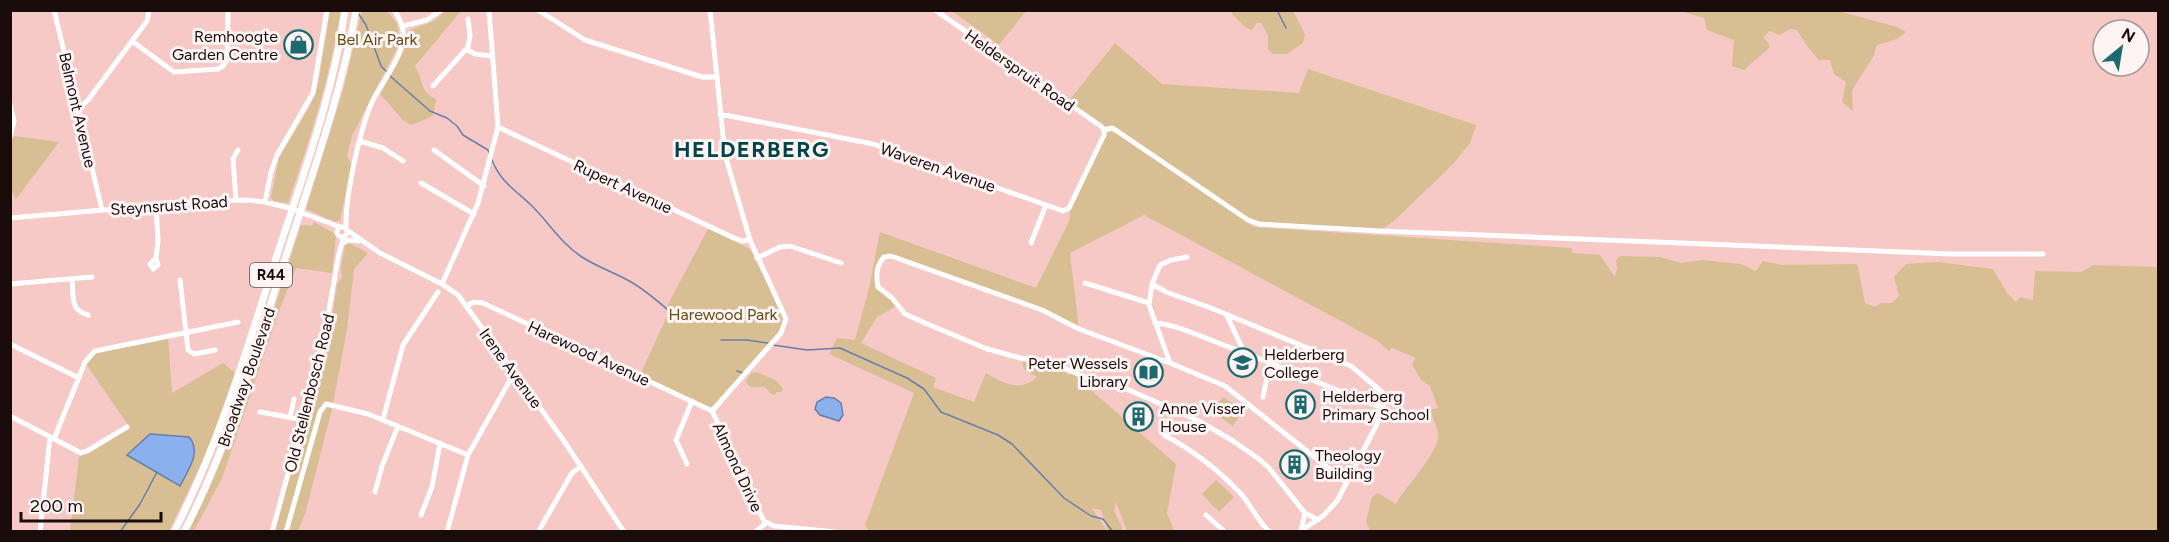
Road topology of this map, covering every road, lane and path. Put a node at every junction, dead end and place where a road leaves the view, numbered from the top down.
1 (54, 10) edge
2 (149, 10) edge
3 (228, 10) edge
4 (327, 10) edge
5 (345, 10) edge
6 (394, 10) edge
7 (441, 10) edge
8 (489, 10) edge
9 (538, 10) edge
10 (710, 10) edge
11 (935, 10) edge
12 (357, 11) edge
13 (468, 19) dead end
14 (403, 26) junction
15 (132, 41) junction
16 (466, 50) junction
17 (492, 56) junction
18 (716, 77) junction
19 (433, 86) dead end
20 (10, 104) edge
21 (77, 110) junction
22 (720, 114) junction
23 (498, 127) junction
24 (1104, 130) junction
25 (10, 137) edge
26 (360, 141) junction
27 (238, 150) dead end
28 (434, 150) dead end
29 (403, 161) dead end
30 (421, 183) dead end
31 (484, 186) junction
32 (349, 195) junction
33 (236, 200) junction
34 (268, 202) junction
35 (156, 205) junction
36 (1046, 205) junction
37 (348, 206) junction
38 (102, 210) junction
39 (474, 214) junction
40 (10, 218) edge
41 (342, 231) junction
42 (353, 236) junction
43 (750, 240) junction
44 (361, 242) junction
45 (342, 243) junction
46 (1031, 243) dead end
47 (339, 253) junction
48 (2043, 254) dead end
49 (1187, 257) dead end
50 (156, 258) dead end
51 (758, 258) junction
52 (841, 263) dead end
53 (92, 277) dead end
54 (72, 279) junction
55 (180, 279) dead end
56 (1085, 283) dead end
57 (10, 284) edge
58 (442, 284) junction
59 (1152, 284) junction
60 (438, 292) dead end
61 (1149, 303) junction
62 (466, 306) junction
63 (87, 315) dead end
64 (1227, 316) junction
65 (238, 322) dead end
66 (1155, 323) junction
67 (185, 333) junction
68 (10, 344) edge
69 (215, 350) dead end
70 (1244, 352) junction
71 (1270, 362) junction
72 (1170, 363) junction
73 (516, 375) junction
74 (79, 378) junction
75 (1263, 397) dead end
76 (294, 399) dead end
77 (692, 401) junction
78 (1383, 408) junction
79 (712, 411) junction
80 (260, 412) dead end
81 (10, 416) edge
82 (290, 417) junction
83 (383, 419) junction
84 (304, 420) junction
85 (398, 426) junction
86 (127, 427) dead end
87 (1164, 435) dead end
88 (52, 438) junction
89 (440, 443) junction
90 (468, 455) junction
91 (292, 460) junction
92 (305, 464) junction
93 (687, 464) dead end
94 (581, 466) junction
95 (1346, 482) junction
96 (375, 492) dead end
97 (1305, 513) junction
98 (421, 515) dead end
99 (1206, 515) dead end
100 (1318, 520) junction
101 (766, 523) junction
102 (40, 531) edge
103 (174, 531) edge
104 (184, 531) edge
105 (272, 531) edge
106 (286, 531) edge
107 (447, 531) edge
108 (538, 531) edge
109 (624, 531) edge
110 (755, 531) edge
111 (836, 531) edge
112 (1225, 531) edge
113 (1270, 531) edge
114 (1300, 531) edge

1 - 21 street, Belmont Avenue
2 - 15 street
3 - 15 street
4 - 34 street
5 - 103 main road, Broadway Boulevard / R44
6 - 14 street
7 - 14 street
8 - 17 street
9 - 18 street
10 - 18 street
11 - 24 street, Helderspruit Road
12 - 104 main road, Broadway Boulevard / R44
13 - 16 street
14 - 26 street, Old Stellenbosch Road
15 - 21 street
16 - 17 street
16 - 19 street
17 - 23 street
18 - 22 street
20 - 25 street
21 - 38 street, Belmont Avenue
22 - 36 street, Waveren Avenue
22 - 43 street
23 - 31 street
23 - 43 street, Rupert Avenue
24 - 36 street, Waveren Avenue
24 - 48 street, Helderspruit Road
26 - 29 street
26 - 32 street, Old Stellenbosch Road
27 - 33 street
28 - 31 street
30 - 39 street
31 - 39 street
32 - 37 street, Old Stellenbosch Road
32 - 41 street, Old Stellenbosch Road
33 - 34 street, Steynsrust Road
33 - 35 street, Steynsrust Road
34 - 41 street, Steynsrust Road
35 - 38 street, Steynsrust Road
35 - 50 street
36 - 46 street
37 - 41 street, Old Stellenbosch Road
37 - 42 street
38 - 40 street, Steynsrust Road
39 - 58 street
41 - 42 street, Irene Avenue
41 - 44 street, Irene Avenue
41 - 45 street, Old Stellenbosch Road
41 - 47 street, Old Stellenbosch Road
42 - 44 street, Irene Avenue
43 - 51 street
44 - 45 street
44 - 58 street, Irene Avenue
45 - 47 street, Old Stellenbosch Road
47 - 84 street, Old Stellenbosch Road
49 - 59 street
51 - 52 street
51 - 79 street
53 - 54 street
54 - 57 street
54 - 63 street
55 - 67 street
56 - 61 street
58 - 62 street, Irene Avenue
59 - 61 street
59 - 64 street
60 - 83 street
61 - 66 street
62 - 73 street, Irene Avenue
62 - 77 street, Harewood Avenue
64 - 70 street
64 - 78 street
65 - 67 street
66 - 70 street
66 - 72 street
67 - 69 street
67 - 74 street
68 - 74 street
70 - 71 street
71 - 75 street
71 - 78 street
72 - 95 street
72 - 97 street
73 - 90 street
73 - 94 street, Irene Avenue
74 - 88 street
76 - 82 street
77 - 79 street, Harewood Avenue
77 - 93 street
78 - 95 street
79 - 101 street, Almond Drive
80 - 82 street
81 - 88 street
82 - 84 street
83 - 85 street
83 - 92 street
84 - 91 street, Old Stellenbosch Road
85 - 89 street
85 - 96 street
86 - 88 street
87 - 113 street
88 - 102 street
89 - 90 street
89 - 98 street
90 - 107 street
91 - 92 street
91 - 105 street, Old Stellenbosch Road
92 - 106 street
94 - 108 street
94 - 109 street, Irene Avenue
95 - 100 street
97 - 100 street
97 - 114 street
99 - 112 street
100 - 114 street
101 - 110 street
101 - 111 street, Almond Drive

